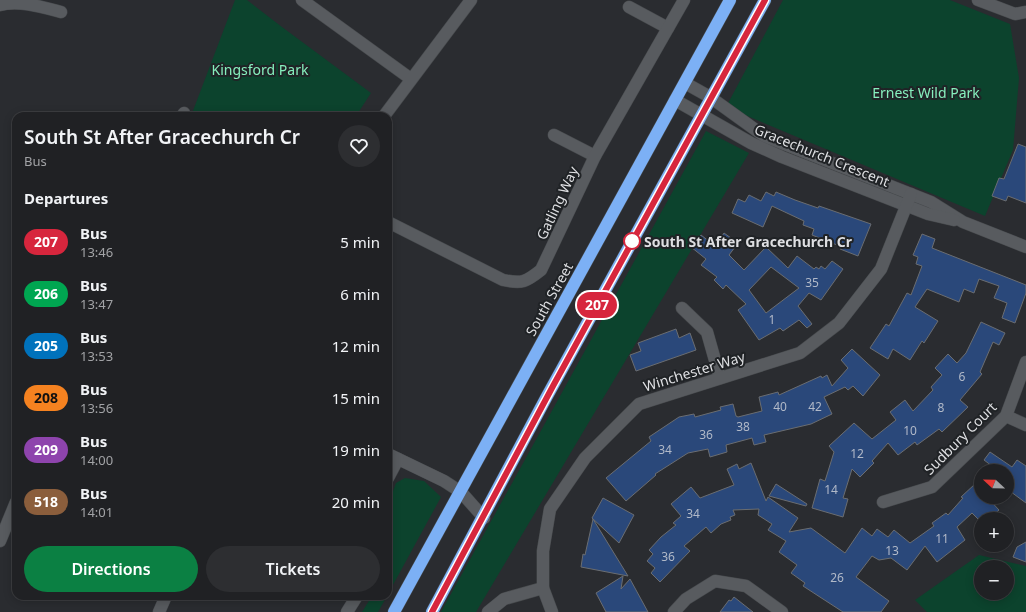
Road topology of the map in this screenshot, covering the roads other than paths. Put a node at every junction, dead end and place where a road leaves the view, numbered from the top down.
1 (302, 0) edge
2 (471, 0) edge
3 (684, 0) edge
4 (730, 0) edge
5 (765, 0) edge
6 (978, 0) edge
7 (0, 5) edge
8 (629, 7) dead end
9 (61, 12) dead end
10 (1026, 12) edge
11 (668, 28) junction
12 (411, 79) junction
13 (685, 83) junction
14 (710, 97) junction
15 (675, 100) junction
16 (387, 112) edge
17 (700, 115) junction
18 (554, 135) dead end
19 (595, 156) junction
20 (911, 194) junction
21 (906, 206) junction
22 (964, 222) junction
23 (392, 224) edge
24 (1026, 247) edge
25 (682, 308) dead end
26 (1026, 362) edge
27 (720, 378) junction
28 (1006, 416) junction
29 (1026, 425) edge
30 (393, 457) edge
31 (461, 492) junction
32 (883, 502) dead end
33 (12, 512) edge
34 (484, 518) junction
35 (0, 541) edge
36 (543, 588) junction
37 (164, 600) edge
38 (354, 600) edge
39 (159, 612) edge
40 (347, 612) edge
41 (394, 612) edge
42 (432, 612) edge
43 (488, 612) edge
44 (552, 612) edge
45 (674, 612) edge
46 (782, 612) edge

1 - 12 street
2 - 12 street
3 - 11 street, Gatling Way
4 - 13 highway, South Street
5 - 14 highway
6 - 10 street
7 - 9 street
8 - 11 street
11 - 19 street, Gatling Way
12 - 16 street
13 - 14 street, Gracechurch Crescent
13 - 15 highway, South Street
14 - 17 highway
14 - 20 street, Gracechurch Crescent
15 - 17 street, Gracechurch Crescent
15 - 31 highway, South Street
17 - 21 street, Gracechurch Crescent
17 - 34 highway
18 - 19 street
19 - 23 street, Gatling Way
20 - 21 street, Winchester Way
20 - 22 street, Gracechurch Crescent
21 - 22 street, Gracechurch Crescent
21 - 27 street, Winchester Way
22 - 24 street, Gracechurch Crescent
25 - 27 street
26 - 28 street, Sudbury Court
27 - 36 street, Winchester Way
28 - 29 street
28 - 32 street, Sudbury Court
30 - 31 street
31 - 34 street
31 - 41 highway, South Street
33 - 35 street
34 - 42 highway
36 - 43 street
36 - 44 street, Winchester Way
37 - 39 street
38 - 40 street
45 - 46 street

